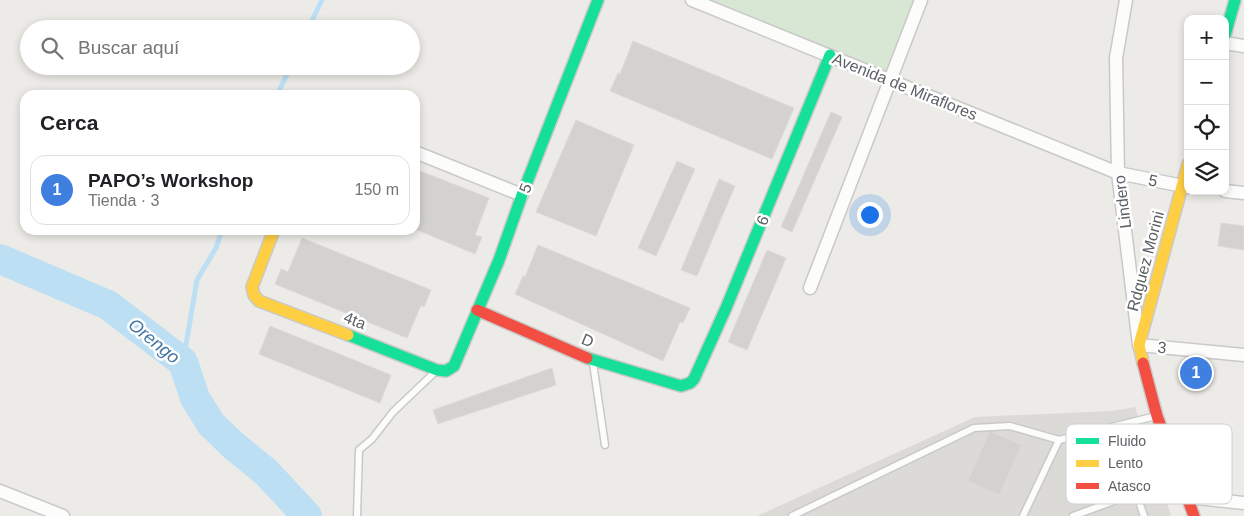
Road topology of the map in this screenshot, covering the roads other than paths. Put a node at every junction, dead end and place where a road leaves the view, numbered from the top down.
1 (598, 0) edge
2 (692, 0) edge
3 (921, 0) edge
4 (1126, 0) edge
5 (1235, 0) edge
6 (1229, 21) edge
7 (1229, 44) edge
8 (1244, 46) edge
9 (830, 55) junction
10 (890, 79) junction
11 (420, 154) edge
12 (1118, 173) junction
13 (1184, 186) edge
14 (1184, 189) edge
15 (1229, 191) edge
16 (1244, 193) edge
17 (522, 195) junction
18 (272, 235) edge
19 (810, 288) dead end
20 (477, 310) junction
21 (1139, 345) junction
22 (1244, 356) edge
23 (592, 360) junction
24 (441, 371) junction
25 (690, 384) joint
26 (1157, 416) junction
27 (1125, 424) edge
28 (1160, 424) edge
29 (1066, 438) edge
30 (1059, 440) junction
31 (605, 445) dead end
32 (0, 491) edge
33 (1106, 504) edge
34 (1140, 504) edge
35 (1190, 504) edge
36 (63, 516) edge
37 (357, 516) edge
38 (792, 516) edge
39 (1023, 516) edge
40 (1073, 516) edge
41 (1144, 516) edge
42 (1194, 516) edge

1 - 17 street, 5
2 - 9 street, Avenida de Miraflores
3 - 10 street
4 - 12 street, Lindero
5 - 6 street
7 - 8 street
9 - 10 street, Avenida de Miraflores
9 - 25 street, 6
10 - 12 street, Avenida de Miraflores
10 - 19 street
11 - 17 street
12 - 13 street, 5
12 - 21 street, Lindero
14 - 21 street, Rdguez Morini
15 - 16 street
17 - 20 street, 5
18 - 24 street, 4ta
20 - 23 street, D
20 - 24 street, 5
21 - 22 street, 3
21 - 26 street, Lindero
23 - 25 street, D
23 - 31 lane
24 - 37 lane
26 - 27 lane
26 - 28 street, Lindero
29 - 30 lane
30 - 38 lane
30 - 39 lane
32 - 36 street
33 - 40 lane
34 - 41 lane
35 - 42 street, Lindero

